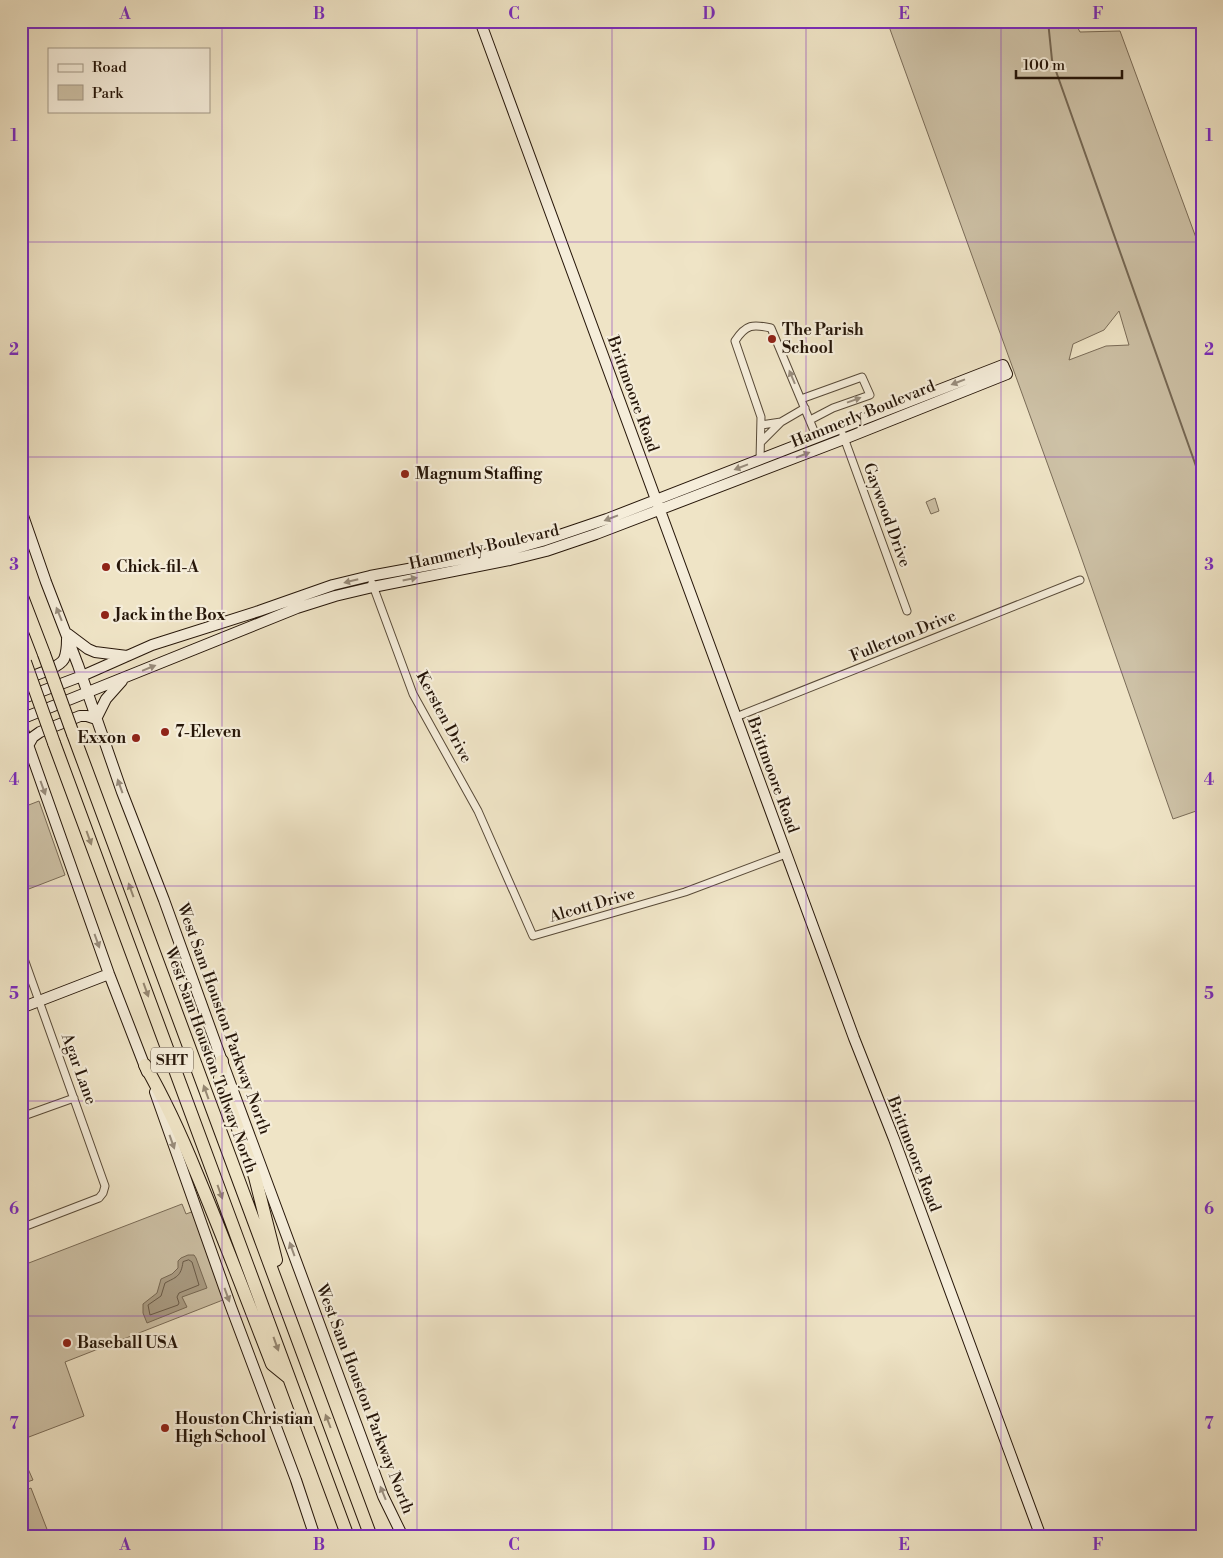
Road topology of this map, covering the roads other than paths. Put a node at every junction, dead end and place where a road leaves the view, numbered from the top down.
1 (480, 21) edge
2 (1005, 369) dead end
3 (801, 399) junction
4 (805, 408) junction
5 (810, 420) junction
6 (781, 422) junction
7 (761, 425) junction
8 (842, 434) junction
9 (818, 438) junction
10 (761, 442) junction
11 (760, 460) junction
12 (775, 460) junction
13 (658, 505) junction
14 (21, 510) edge
15 (370, 576) junction
16 (1080, 580) dead end
17 (374, 587) junction
18 (21, 594) edge
19 (908, 611) dead end
20 (67, 633) junction
21 (127, 656) junction
22 (23, 658) edge
23 (82, 676) junction
24 (126, 677) junction
25 (21, 678) edge
26 (88, 693) junction
27 (21, 699) edge
28 (736, 717) junction
29 (21, 719) edge
30 (96, 719) junction
31 (21, 725) edge
32 (25, 746) edge
33 (478, 811) joint
34 (786, 854) junction
35 (23, 956) dead end
36 (109, 974) junction
37 (39, 1001) junction
38 (21, 1008) edge
39 (222, 1061) junction
40 (145, 1065) junction
41 (74, 1098) junction
42 (21, 1117) edge
43 (21, 1228) edge
44 (296, 1335) junction
45 (289, 1378) junction
46 (315, 1537) edge
47 (348, 1537) edge
48 (371, 1537) edge
49 (403, 1537) edge
50 (1041, 1537) edge

1 - 13 main road, Brittmoore Road
2 - 8 main road, Hammerly Boulevard
3 - 4 street
5 -> 3 street
3 -> 7 street
4 - 5 street
4 - 6 street
5 - 9 street
6 - 7 street
6 - 10 street
7 - 10 street
8 - 9 main road, Hammerly Boulevard
12 -> 8 main road, Hammerly Boulevard
8 - 19 street, Gaywood Drive
9 - 12 main road, Hammerly Boulevard
10 - 11 street
11 - 12 main road, Hammerly Boulevard
11 -> 13 main road, Hammerly Boulevard
12 - 13 main road, Hammerly Boulevard
13 -> 15 main road, Hammerly Boulevard
17 -> 13 main road, Hammerly Boulevard
13 - 28 main road, Brittmoore Road
20 -> 14 main road, West Sam Houston Parkway North
15 - 17 street, Kersten Drive
15 -> 21 main road, Hammerly Boulevard
16 - 28 street, Fullerton Drive
24 -> 17 main road, Hammerly Boulevard
17 - 33 street, Kersten Drive
44 -> 18 highway, West Sam Houston Tollway North / SHT, bridge
20 - 21 main road
20 - 23 main road, West Sam Houston Parkway North
20 - 25 main road
21 - 23 main road, Hammerly Boulevard
22 -> 45 highway, SHT, bridge
23 - 26 main road, West Sam Houston Parkway North
23 - 27 main road, Hammerly Boulevard
24 - 26 main road, Hammerly Boulevard
24 - 30 main road
26 - 29 main road, Hammerly Boulevard
26 - 30 main road, West Sam Houston Parkway North
28 - 34 main road, Brittmoore Road
30 - 32 main road
39 -> 30 main road, West Sam Houston Parkway North
31 - 32 main road
32 -> 36 main road
33 - 34 street, Alcott Drive
34 - 50 main road, Brittmoore Road
35 - 37 street, Agar Lane
36 - 37 main road
36 - 40 main road
37 - 38 main road
37 - 41 street, Agar Lane
39 - 44 highway
49 -> 39 main road, West Sam Houston Parkway North
40 - 45 highway
40 -> 46 main road
41 - 42 street
41 - 43 street, Agar Lane
48 -> 44 highway, West Sam Houston Tollway North / SHT
45 - 47 highway, SHT

